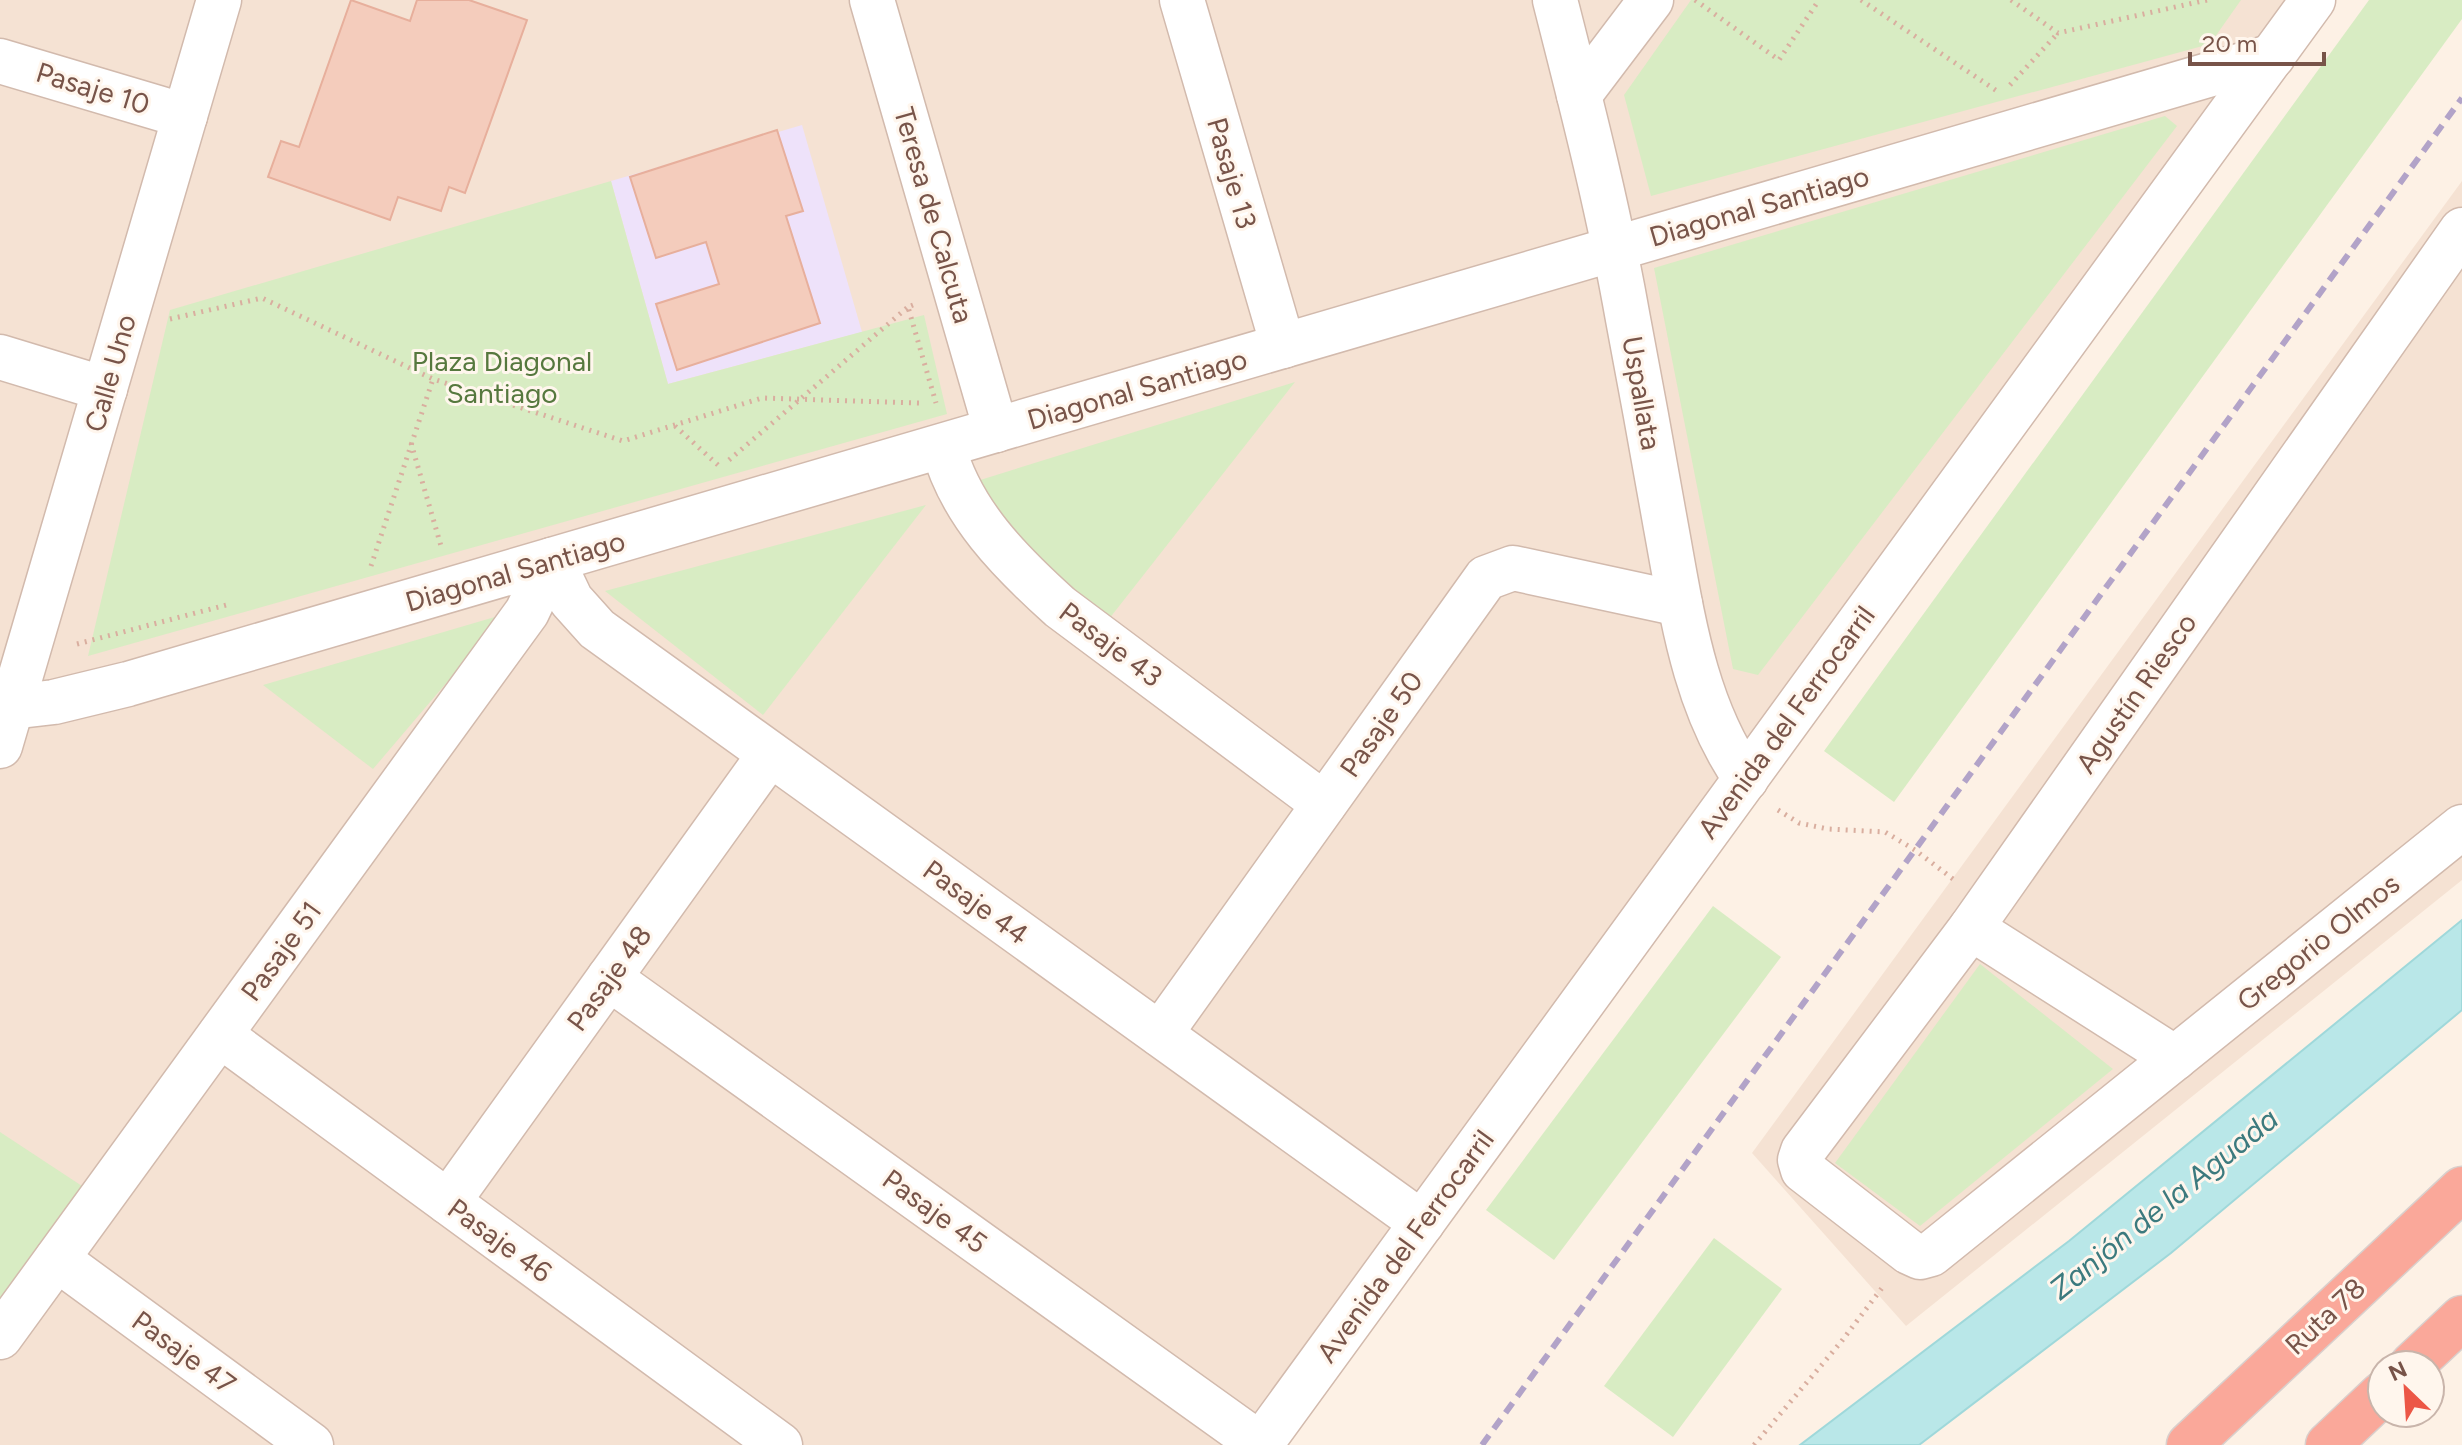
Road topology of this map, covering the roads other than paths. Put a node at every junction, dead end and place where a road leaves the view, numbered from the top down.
1 (219, 0) edge
2 (872, 0) edge
3 (1182, 0) edge
4 (1555, 0) edge
5 (1651, 0) edge
6 (2313, 0) edge
7 (2273, 56) junction
8 (0, 61) edge
9 (1579, 95) junction
10 (185, 116) junction
11 (2462, 230) edge
12 (1614, 248) junction
13 (1283, 346) junction
14 (0, 357) edge
15 (105, 389) junction
16 (996, 430) junction
17 (943, 446) junction
18 (552, 560) junction
19 (1680, 604) junction
20 (3, 717) edge
21 (770, 754) junction
22 (1746, 779) junction
23 (1324, 804) junction
24 (2462, 827) edge
25 (1979, 916) junction
26 (609, 978) junction
27 (1160, 1034) junction
28 (220, 1035) junction
29 (2175, 1058) junction
30 (2462, 1189) edge
31 (448, 1202) junction
32 (1422, 1223) junction
33 (1920, 1253) joint
34 (57, 1259) junction
35 (2462, 1318) edge
36 (0, 1337) edge
37 (2429, 1349) edge
38 (2366, 1409) edge
39 (311, 1445) edge
40 (780, 1445) edge
41 (1260, 1445) edge
42 (2189, 1445) edge
43 (2328, 1445) edge

1 - 10 street, Calle Uno
2 - 16 street, Teresa de Calcuta
3 - 13 street, Pasaje 13
4 - 9 street, Uspallata
5 - 9 street
6 - 7 street, Avenida del Ferrocarril
7 - 12 street, Diagonal Santiago
7 - 22 street, Avenida del Ferrocarril
8 - 10 street, Pasaje 10
9 - 12 street, Uspallata
10 - 15 street, Calle Uno
11 - 25 street, Agustín Riesco
12 - 13 street, Diagonal Santiago
12 - 19 street, Uspallata
13 - 16 street, Diagonal Santiago
14 - 15 street
15 - 20 street, Calle Uno
16 - 17 street, Diagonal Santiago
17 - 18 street, Diagonal Santiago
17 - 23 street, Pasaje 43
18 - 20 street, Diagonal Santiago
18 - 21 street, Pasaje 44
18 - 28 street, Pasaje 51
19 - 22 street, Uspallata
19 - 23 street, Pasaje 50
21 - 26 street, Pasaje 48
21 - 27 street, Pasaje 44
22 - 32 street, Avenida del Ferrocarril
23 - 27 street, Pasaje 50
24 - 29 street, Gregorio Olmos
25 - 29 street
25 - 33 street, Agustín Riesco
26 - 31 street, Pasaje 48
26 - 41 street, Pasaje 45
27 - 32 street, Pasaje 44
28 - 31 street, Pasaje 46
28 - 34 street, Pasaje 51
29 - 33 street, Gregorio Olmos
30 - 42 highway, Ruta 78
31 - 40 street, Pasaje 46
32 - 41 street, Avenida del Ferrocarril
34 - 36 street, Pasaje 51
34 - 39 street, Pasaje 47
35 - 37 highway
38 - 43 highway

